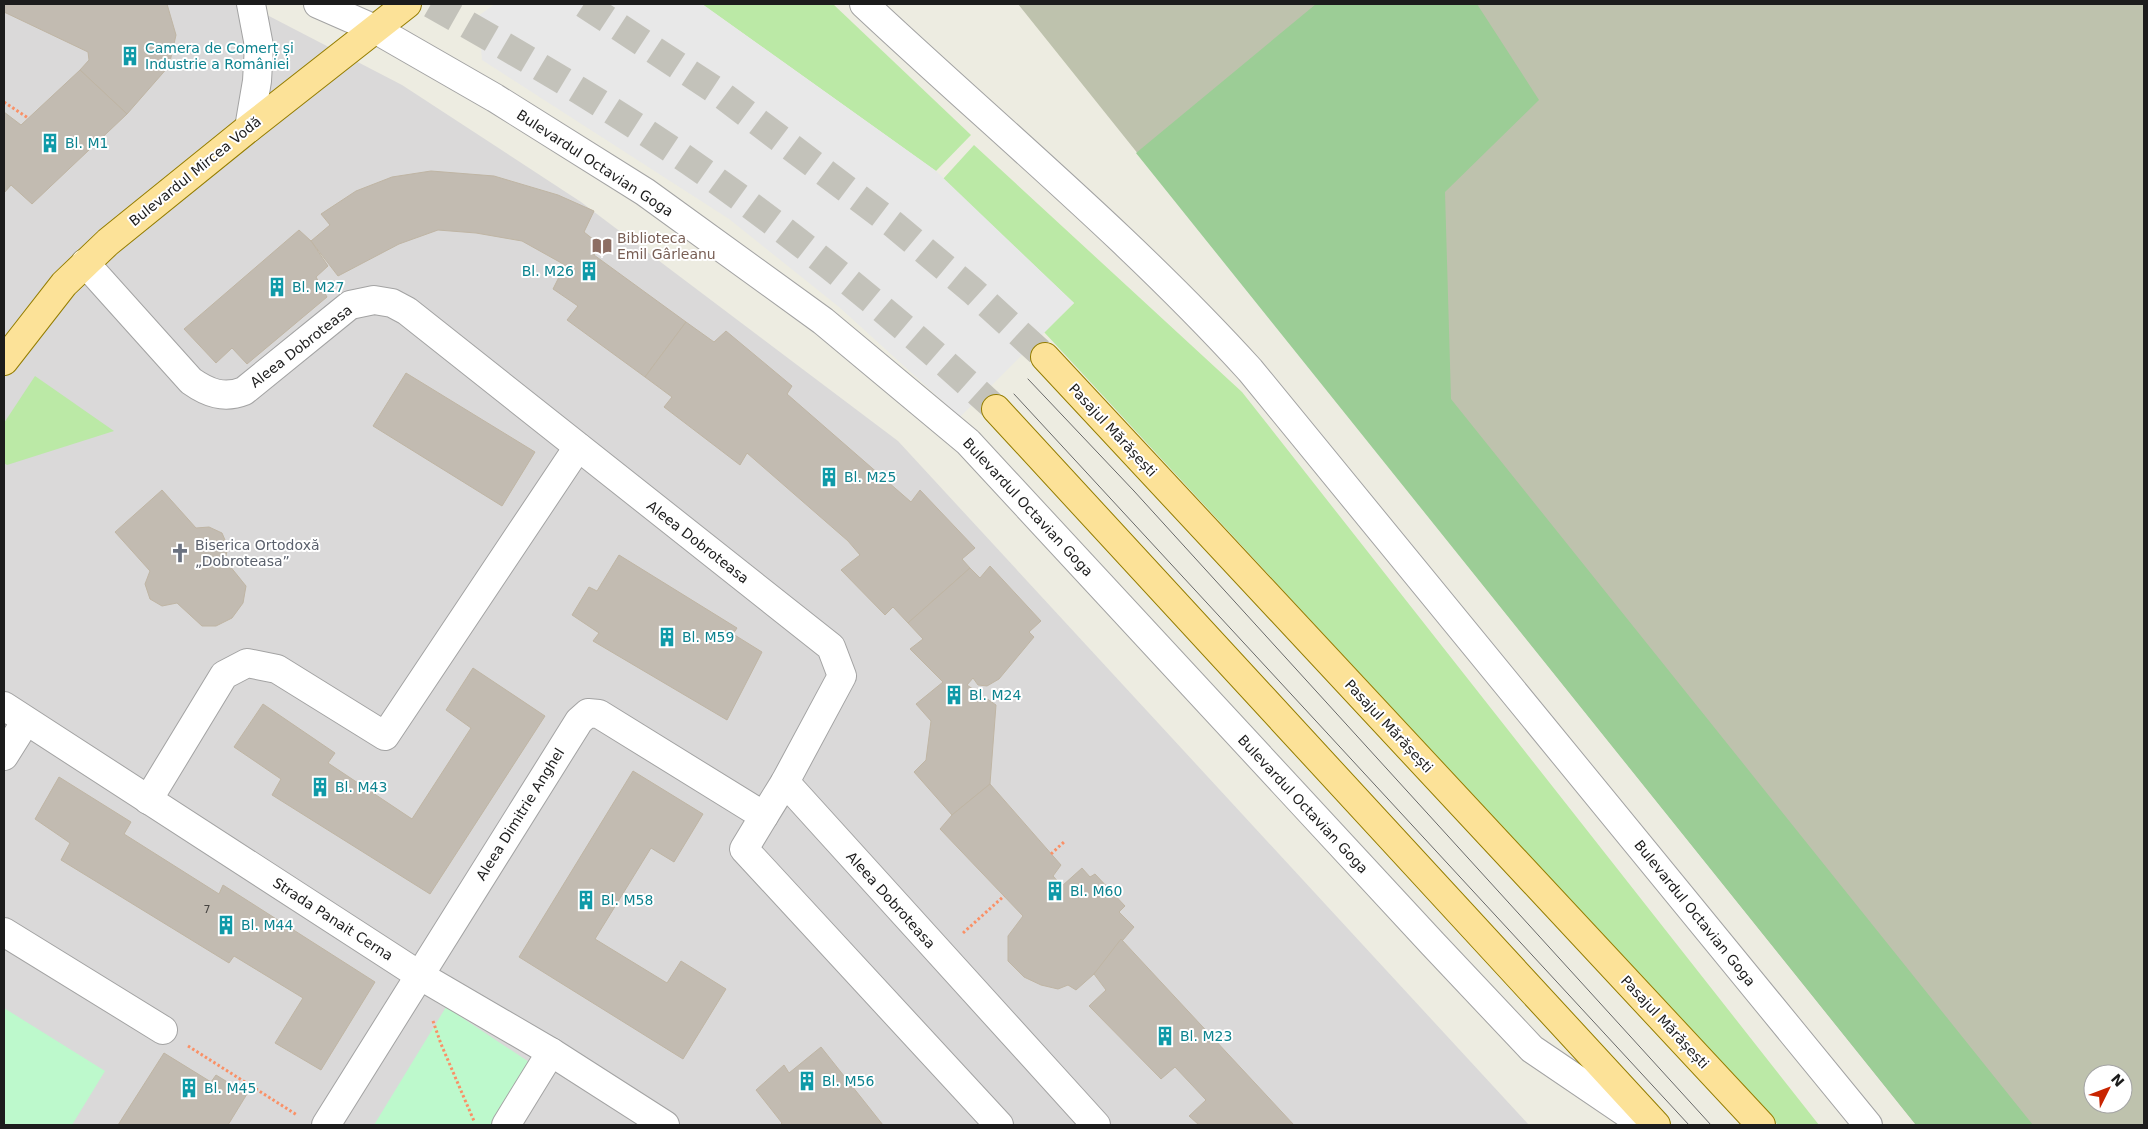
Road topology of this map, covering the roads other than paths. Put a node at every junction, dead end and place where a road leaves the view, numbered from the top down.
1 (251, 4) edge
2 (318, 4) edge
3 (407, 4) edge
4 (864, 4) edge
5 (375, 29) junction
6 (248, 128) junction
7 (85, 263) junction
8 (1045, 357) tunnel mouth
9 (4, 361) edge
10 (996, 409) tunnel mouth
11 (578, 447) junction
12 (15, 714) edge
13 (4, 756) edge
14 (785, 782) junction
15 (148, 800) junction
16 (764, 816) junction
17 (4, 932) edge
18 (419, 975) junction
19 (162, 1030) road end
20 (551, 1052) junction
21 (316, 1123) edge
22 (506, 1125) edge
23 (665, 1125) edge
24 (999, 1125) edge
25 (1096, 1125) edge
26 (1644, 1125) edge
27 (1656, 1125) edge
28 (1760, 1125) edge
29 (1868, 1125) edge

1 - 6 street
2 - 5 street, Bulevardul Octavian Goga
3 - 5 main road, Bulevardul Mircea Vodă
4 - 29 street, Bulevardul Octavian Goga
5 - 6 main road, Bulevardul Mircea Vodă
5 - 26 street, Bulevardul Octavian Goga
6 - 7 main road, Bulevardul Mircea Vodă
7 - 9 main road, Bulevardul Mircea Vodă
7 - 11 street, Aleea Dobroteasa
8 - 28 main road, Pasajul Mărășești
10 - 27 main road
11 - 14 street, Aleea Dobroteasa
11 - 15 street
12 - 13 street
12 - 15 street, Strada Panait Cerna
14 - 16 street
14 - 25 street, Aleea Dobroteasa
15 - 18 street, Strada Panait Cerna
16 - 18 street, Aleea Dimitrie Anghel
16 - 24 street
17 - 19 street
18 - 20 street, Strada Panait Cerna
18 - 21 street, Aleea Dimitrie Anghel
20 - 22 street
20 - 23 street, Strada Panait Cerna

